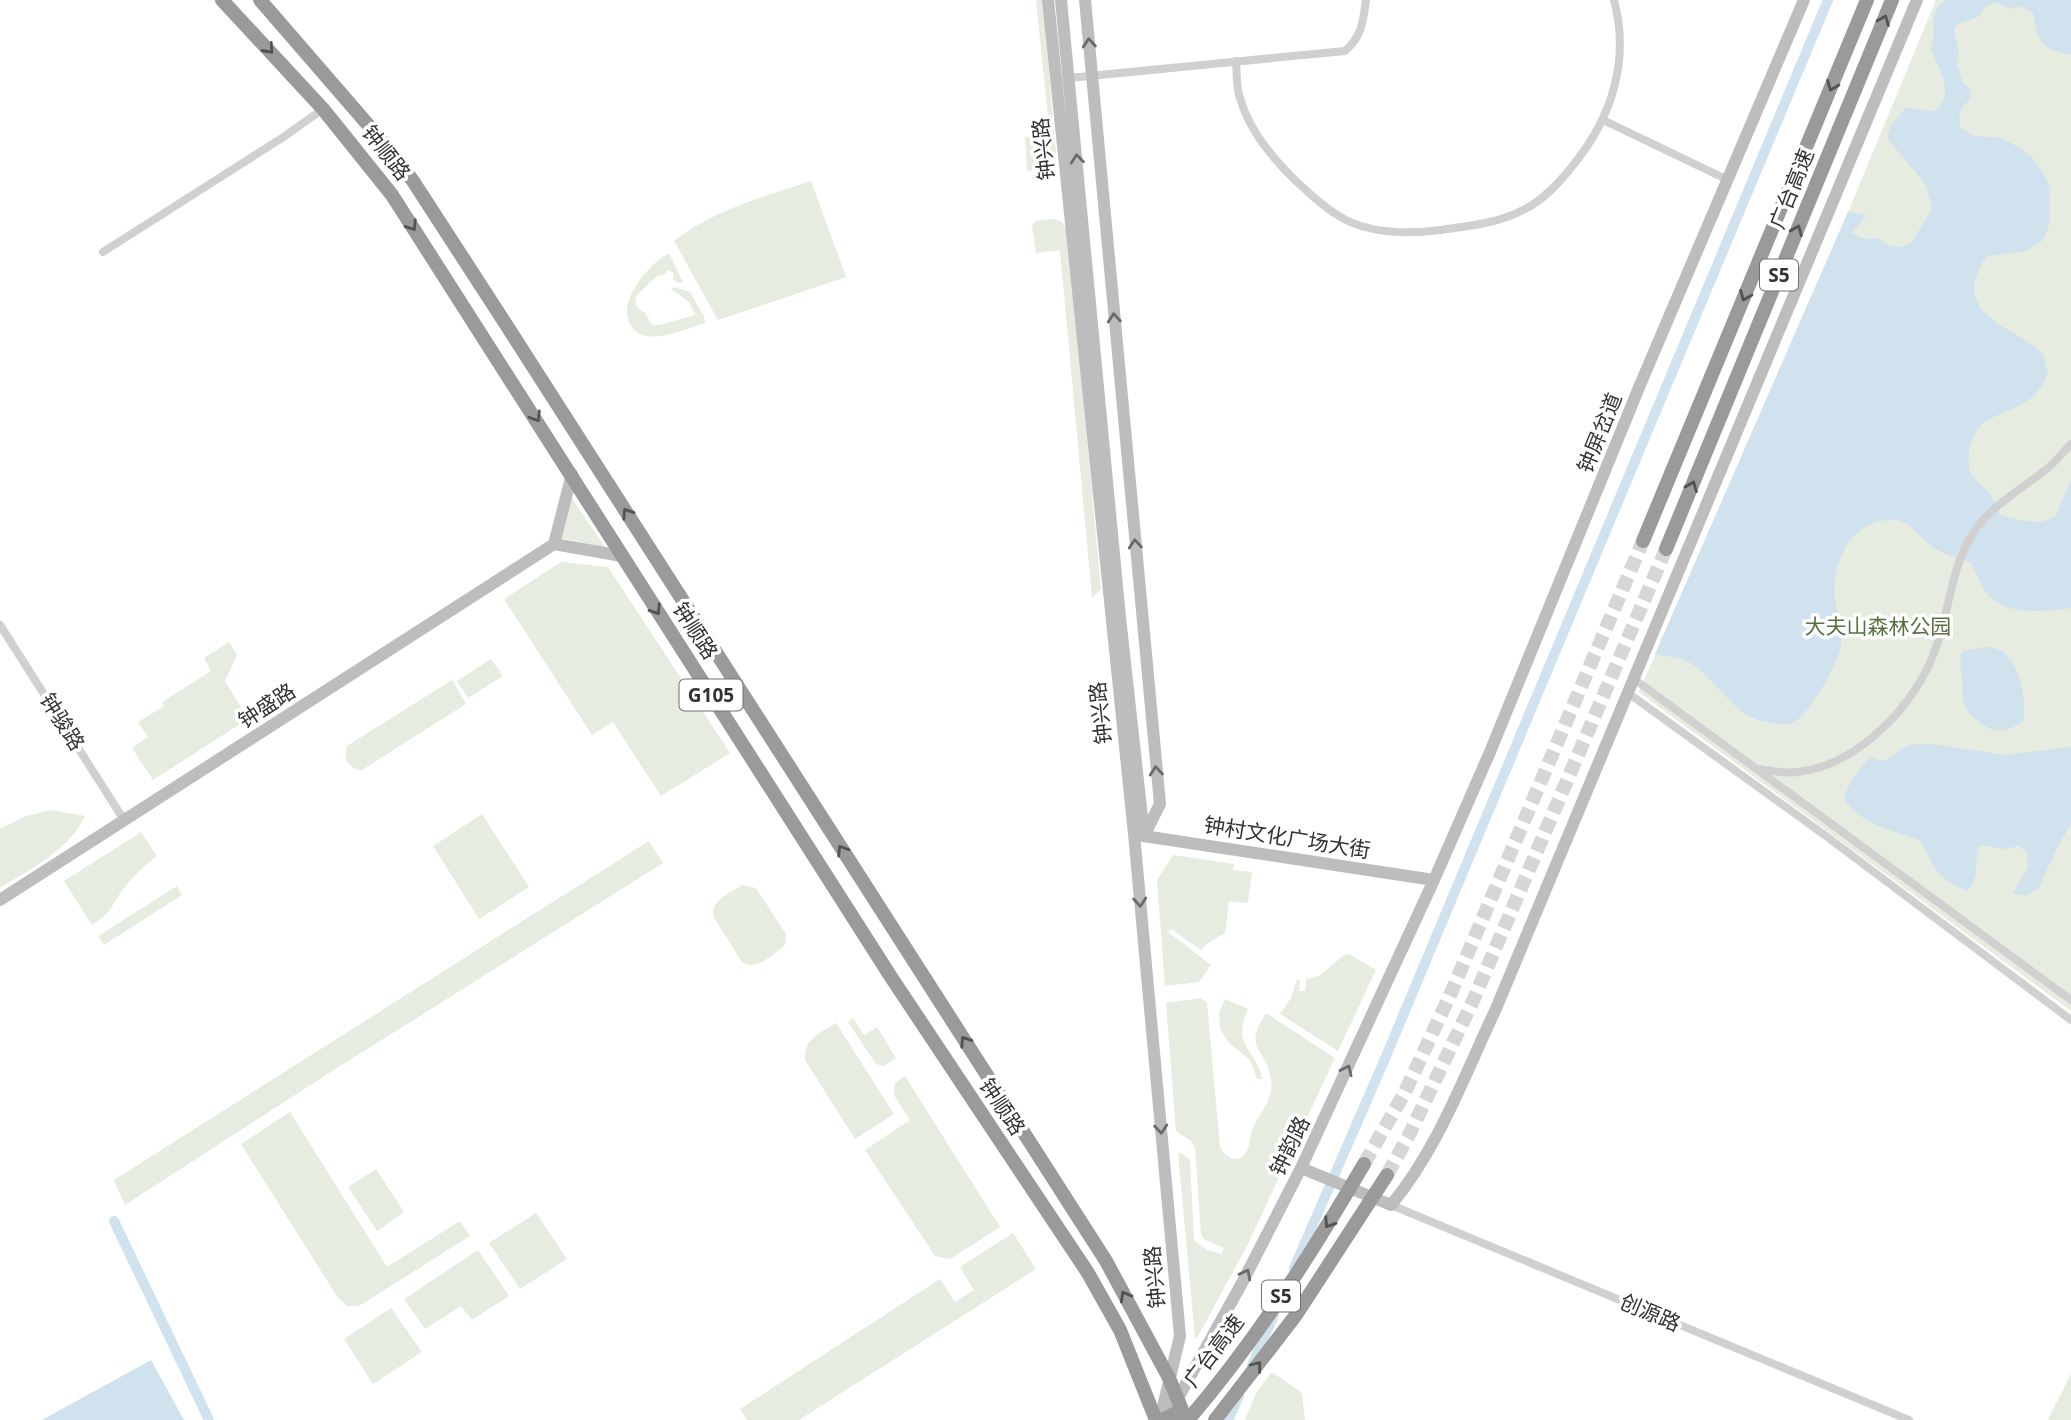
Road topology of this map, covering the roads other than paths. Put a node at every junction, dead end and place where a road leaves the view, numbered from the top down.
1 (222, 0) edge
2 (260, 0) edge
3 (274, 0) edge
4 (1048, 0) edge
5 (1061, 0) edge
6 (1085, 0) edge
7 (1366, 0) edge
8 (1614, 0) edge
9 (1804, 0) edge
10 (1867, 0) edge
11 (1892, 0) edge
12 (1917, 0) edge
13 (280, 21) junction
14 (1236, 61) junction
15 (1092, 75) junction
16 (1069, 78) junction
17 (323, 109) junction
18 (1603, 120) junction
19 (1728, 180) junction
20 (103, 252) dead end
21 (2071, 444) edge
22 (572, 474) junction
23 (1643, 541) tunnel mouth
24 (554, 544) junction
25 (1666, 549) tunnel mouth
26 (622, 556) junction
27 (0, 625) edge
28 (1634, 679) junction
29 (1628, 693) junction
30 (1756, 768) junction
31 (124, 820) junction
32 (1139, 835) junction
33 (1434, 880) junction
34 (0, 900) edge
35 (2071, 1000) edge
36 (2071, 1020) edge
37 (988, 1076) junction
38 (965, 1089) junction
39 (1364, 1164) tunnel mouth
40 (1307, 1171) junction
41 (1387, 1175) tunnel mouth
42 (1391, 1205) junction
43 (1169, 1378) junction
44 (1178, 1398) junction
45 (1160, 1420) edge
46 (1187, 1420) edge
47 (1215, 1420) edge
48 (1909, 1420) edge

1 -> 17 highway, 钟顺路 / G105
2 - 13 highway, 钟顺路 / G105
3 - 13 highway
4 - 32 main road, 钟兴路
5 - 16 main road, 钟兴路
15 -> 6 main road
7 - 14 street
8 - 18 street
9 - 19 main road, 钟屏岔道
10 -> 23 highway, 广台高速 / S5
25 -> 11 highway, 广台高速 / S5
12 - 28 main road
37 -> 13 highway, 钟顺路 / G105
14 - 15 street
14 - 18 street
15 - 16 street
32 -> 15 main road
32 -> 16 main road, 钟兴路
17 - 20 street
17 -> 22 highway, 钟顺路 / G105
18 - 19 street
19 - 33 main road, 钟屏岔道
21 - 30 street
22 - 24 main road
22 - 26 highway, 钟顺路 / G105
24 - 26 main road
24 - 31 main road, 钟盛路
26 -> 38 highway, 钟顺路 / G105
27 - 31 street, 钟骏路
28 - 29 main road
28 - 30 street
29 - 36 street
29 - 42 main road
30 - 35 street
31 - 34 main road, 钟盛路
32 - 33 main road, 钟村文化广场大街
32 -> 43 main road, 钟兴路
40 -> 33 main road, 钟韵路
37 - 38 highway
43 -> 37 highway, 钟顺路 / G105
38 - 45 highway, 钟顺路 / G105
39 -> 46 highway, 广台高速 / S5, bridge
40 - 42 main road
44 -> 40 main road, 钟韵路
47 -> 41 highway, 广台高速 / S5, bridge
42 - 48 street, 创源路
43 - 44 highway, 钟顺路 / G105
43 - 45 main road, 钟兴路
44 - 45 main road, 钟韵路
44 - 46 highway, G105
45 - 46 highway

